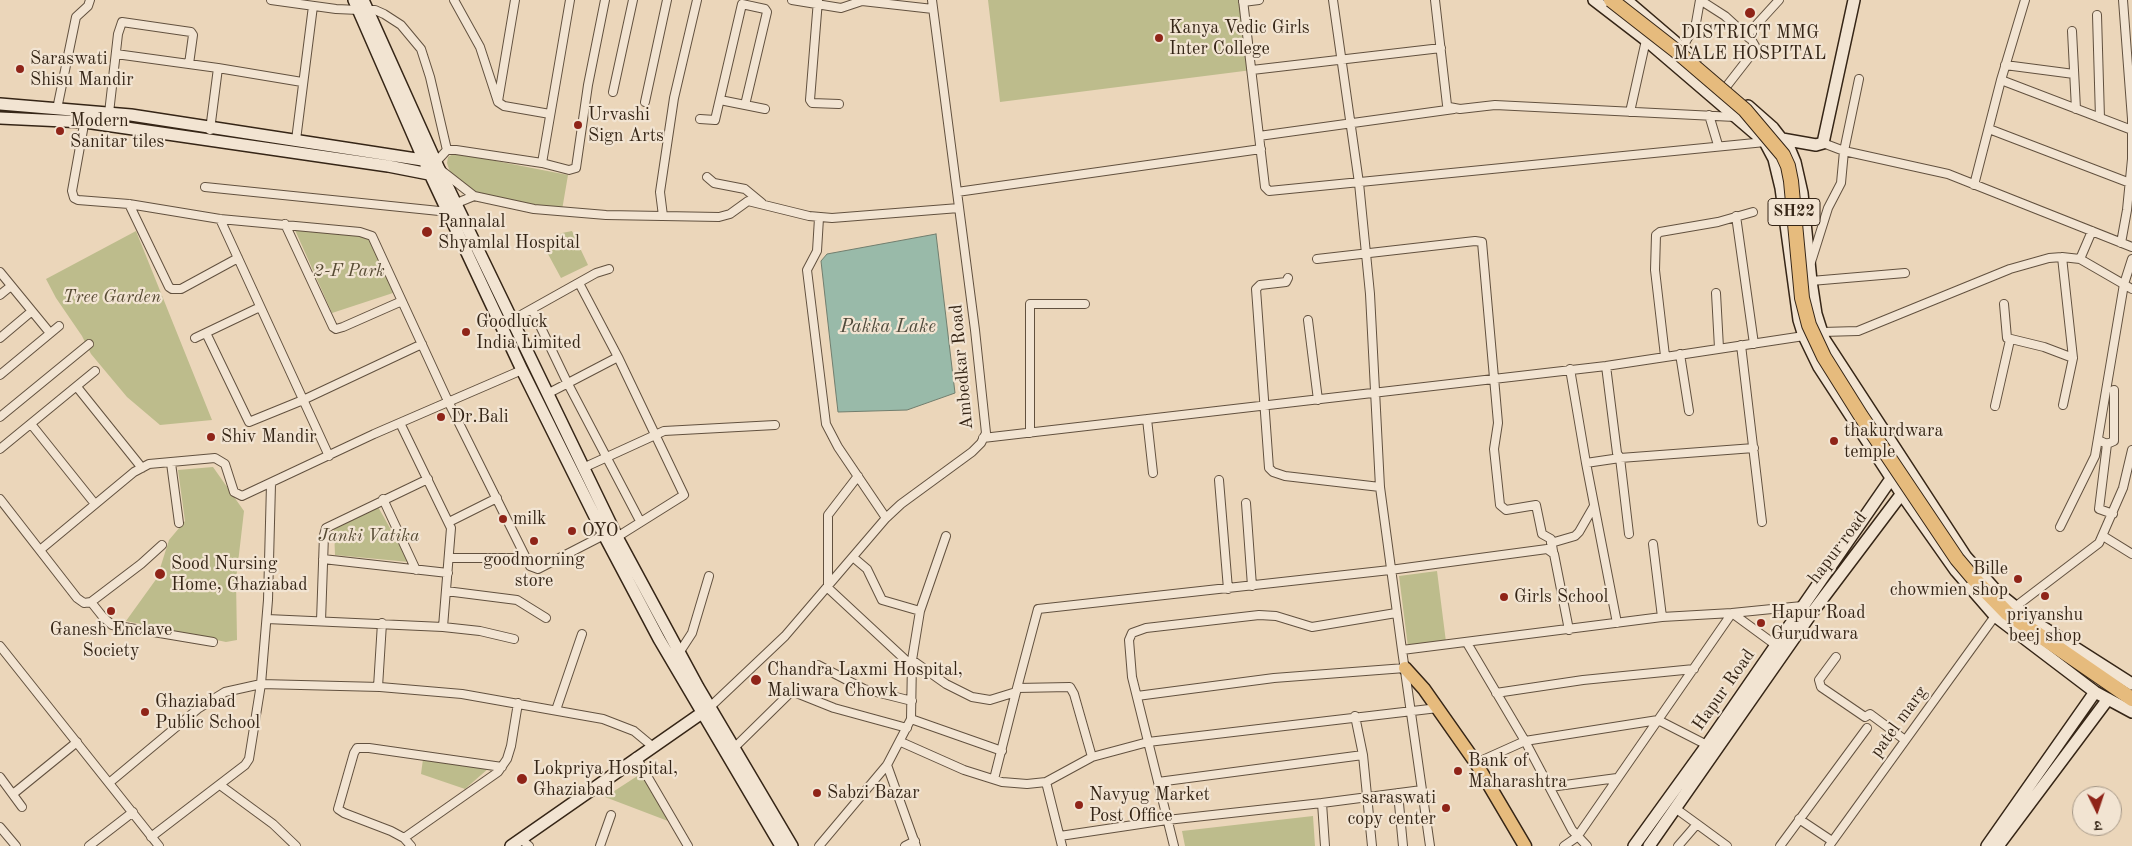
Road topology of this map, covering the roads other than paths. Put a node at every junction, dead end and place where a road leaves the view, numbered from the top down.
1 (90, 0) edge
2 (271, 0) edge
3 (454, 0) edge
4 (516, 0) edge
5 (570, 0) edge
6 (605, 0) edge
7 (634, 0) edge
8 (667, 0) edge
9 (696, 0) edge
10 (794, 0) edge
11 (932, 0) edge
12 (1259, 0) edge
13 (1333, 0) edge
14 (1435, 0) edge
15 (1594, 0) edge
16 (1610, 0) edge
17 (1626, 0) edge
18 (1779, 0) edge
19 (1854, 0) edge
20 (2025, 0) edge
21 (2123, 0) edge
22 (1243, 1) edge
23 (755, 3) edge
24 (817, 3) edge
25 (361, 5) edge
26 (313, 6) junction
27 (933, 9) junction
28 (2097, 15) dead end
29 (2072, 31) dead end
30 (1749, 38) junction
31 (1646, 40) junction
32 (1441, 48) junction
33 (1683, 48) junction
34 (116, 54) junction
35 (1343, 60) junction
36 (1672, 62) junction
37 (189, 64) junction
38 (2005, 65) junction
39 (218, 68) junction
40 (1252, 70) junction
41 (2074, 74) junction
42 (1859, 79) dead end
43 (2000, 80) junction
44 (302, 82) junction
45 (1726, 87) junction
46 (613, 92) dead end
47 (720, 100) junction
48 (498, 102) junction
49 (645, 102) dead end
50 (0, 104) edge
51 (840, 104) dead end
52 (745, 105) junction
53 (57, 109) junction
54 (765, 109) dead end
55 (1454, 109) junction
56 (2076, 109) junction
57 (1630, 112) junction
58 (109, 113) junction
59 (550, 114) junction
60 (1710, 115) junction
61 (86, 117) junction
62 (1737, 117) junction
63 (0, 118) edge
64 (2100, 118) junction
65 (700, 119) dead end
66 (1352, 125) junction
67 (1989, 129) junction
68 (2132, 130) edge
69 (210, 134) junction
70 (1259, 136) junction
71 (1782, 139) junction
72 (296, 140) junction
73 (1765, 142) junction
74 (1823, 143) junction
75 (1810, 144) junction
76 (1718, 145) junction
77 (1261, 149) junction
78 (447, 150) junction
79 (1790, 150) junction
80 (1844, 151) junction
81 (424, 160) junction
82 (542, 163) junction
83 (437, 171) junction
84 (707, 177) dead end
85 (1359, 183) junction
86 (1800, 183) junction
87 (2130, 183) junction
88 (1974, 185) junction
89 (205, 187) dead end
90 (1781, 188) junction
91 (957, 192) junction
92 (474, 196) junction
93 (129, 204) junction
94 (764, 205) junction
95 (451, 207) junction
96 (959, 208) junction
97 (1753, 212) dead end
98 (663, 216) junction
99 (1736, 216) junction
100 (820, 218) junction
101 (220, 219) junction
102 (284, 224) junction
103 (2092, 231) junction
104 (2121, 243) junction
105 (2132, 247) edge
106 (1366, 254) junction
107 (2062, 257) junction
108 (238, 258) junction
109 (1317, 259) dead end
110 (2080, 259) junction
111 (2132, 259) edge
112 (1809, 268) junction
113 (609, 269) dead end
114 (0, 272) edge
115 (1905, 273) dead end
116 (1288, 278) dead end
117 (1811, 281) junction
118 (579, 283) junction
119 (2124, 284) junction
120 (12, 286) junction
121 (2132, 289) edge
122 (1716, 293) dead end
123 (0, 295) edge
124 (402, 300) junction
125 (1085, 304) dead end
126 (2004, 304) dead end
127 (260, 306) junction
128 (532, 309) junction
129 (32, 311) junction
130 (512, 320) junction
131 (1308, 320) dead end
132 (59, 326) dead end
133 (1822, 332) junction
134 (50, 333) junction
135 (206, 333) junction
136 (1804, 336) junction
137 (0, 338) edge
138 (195, 338) dead end
139 (2010, 340) junction
140 (89, 344) dead end
141 (422, 344) junction
142 (1754, 344) junction
143 (1741, 345) junction
144 (1718, 348) junction
145 (1680, 354) junction
146 (1665, 356) junction
147 (618, 357) junction
148 (2073, 358) junction
149 (1606, 366) junction
150 (1570, 369) junction
151 (522, 370) junction
152 (95, 371) dead end
153 (0, 375) edge
154 (1493, 379) junction
155 (567, 382) junction
156 (77, 387) junction
157 (2114, 390) dead end
158 (547, 394) junction
159 (1375, 394) junction
160 (303, 400) junction
161 (1318, 400) junction
162 (448, 401) junction
163 (2063, 405) dead end
164 (1265, 406) junction
165 (1995, 406) dead end
166 (1689, 411) dead end
167 (0, 417) edge
168 (1147, 419) junction
169 (400, 423) junction
170 (31, 424) junction
171 (775, 425) dead end
172 (1030, 433) junction
173 (655, 434) junction
174 (983, 438) junction
175 (2098, 440) junction
176 (2107, 444) junction
177 (1754, 448) junction
178 (0, 449) edge
179 (2132, 450) edge
180 (329, 456) junction
181 (606, 456) junction
182 (1620, 458) junction
183 (171, 463) junction
184 (1586, 463) junction
185 (142, 468) junction
186 (583, 468) junction
187 (1900, 472) junction
188 (1153, 473) dead end
189 (858, 476) junction
190 (428, 478) junction
191 (1219, 480) dead end
192 (1917, 480) junction
193 (271, 484) junction
194 (1380, 487) junction
195 (1901, 493) junction
196 (498, 498) junction
197 (0, 499) edge
198 (383, 499) junction
199 (1246, 503) dead end
200 (95, 504) junction
201 (1594, 506) junction
202 (2113, 514) junction
203 (886, 518) junction
204 (640, 521) junction
205 (450, 522) junction
206 (1762, 522) dead end
207 (179, 523) dead end
208 (2060, 527) dead end
209 (1629, 534) dead end
210 (604, 535) junction
211 (946, 536) dead end
212 (2103, 536) junction
213 (616, 537) junction
214 (1652, 544) dead end
215 (162, 545) dead end
216 (1552, 547) junction
217 (40, 550) junction
218 (2132, 554) edge
219 (323, 558) junction
220 (450, 558) junction
221 (526, 558) junction
222 (854, 558) junction
223 (416, 570) junction
224 (1390, 570) junction
225 (448, 573) junction
226 (709, 576) dead end
227 (1252, 586) junction
228 (828, 588) junction
229 (1228, 589) junction
230 (446, 590) junction
231 (91, 602) junction
232 (1802, 606) junction
233 (2015, 608) junction
234 (920, 611) junction
235 (1732, 613) junction
236 (1396, 614) junction
237 (1995, 616) junction
238 (1662, 617) junction
239 (546, 618) dead end
240 (266, 619) junction
241 (321, 621) junction
242 (382, 623) junction
243 (1617, 624) junction
244 (443, 627) junction
245 (1570, 630) junction
246 (582, 634) dead end
247 (514, 639) dead end
248 (213, 642) dead end
249 (1467, 643) junction
250 (0, 646) edge
251 (1777, 646) junction
252 (1402, 650) junction
253 (680, 653) junction
254 (1836, 658) dead end
255 (912, 663) junction
256 (818, 665) dead end
257 (1405, 668) junction
258 (1694, 669) junction
259 (261, 684) junction
260 (378, 687) junction
261 (1017, 690) junction
262 (2095, 692) junction
263 (1496, 693) junction
264 (2131, 694) edge
265 (1137, 696) junction
266 (2108, 699) junction
267 (912, 701) junction
268 (518, 704) junction
269 (1438, 708) junction
270 (556, 710) junction
271 (707, 710) junction
272 (1411, 711) junction
273 (2132, 712) edge
274 (1355, 716) junction
275 (911, 719) junction
276 (1658, 720) junction
277 (907, 728) junction
278 (1867, 728) dead end
279 (1525, 740) junction
280 (1905, 740) junction
281 (77, 742) junction
282 (901, 742) junction
283 (1148, 742) junction
284 (1707, 745) junction
285 (652, 746) junction
286 (734, 748) junction
287 (1002, 751) junction
288 (1363, 755) junction
289 (636, 757) junction
290 (1092, 757) junction
291 (1476, 763) junction
292 (887, 765) junction
293 (502, 767) junction
294 (0, 777) edge
295 (1617, 778) junction
296 (994, 779) junction
297 (1046, 782) junction
298 (1158, 782) junction
299 (109, 783) junction
300 (220, 784) junction
301 (1550, 787) junction
302 (1422, 790) junction
303 (1398, 793) junction
304 (13, 794) junction
305 (1367, 797) junction
306 (1322, 803) junction
307 (22, 807) dead end
308 (1675, 808) junction
309 (133, 812) junction
310 (611, 815) dead end
311 (1799, 819) junction
312 (1167, 820) junction
313 (1697, 824) junction
314 (0, 827) edge
315 (3, 836) edge
316 (1060, 836) junction
317 (151, 837) junction
318 (1577, 837) junction
319 (404, 838) junction
320 (525, 842) edge
321 (95, 844) edge
322 (915, 844) edge
323 (1830, 844) edge
324 (686, 845) edge
325 (1781, 845) edge
326 (16, 846) edge
327 (159, 846) edge
328 (296, 846) edge
329 (411, 846) edge
330 (511, 846) edge
331 (600, 846) edge
332 (781, 846) edge
333 (792, 846) edge
334 (820, 846) edge
335 (905, 846) edge
336 (1062, 846) edge
337 (1174, 846) edge
338 (1326, 846) edge
339 (1372, 846) edge
340 (1403, 846) edge
341 (1430, 846) edge
342 (1525, 846) edge
343 (1564, 846) edge
344 (1587, 846) edge
345 (1634, 846) edge
346 (1649, 846) edge
347 (1678, 846) edge
348 (1726, 846) edge
349 (1987, 846) edge
350 (1998, 846) edge

1 - 53 street
2 - 26 street
3 - 48 street
4 - 48 street
5 - 59 street
6 - 82 street
7 - 46 street
8 - 49 street
9 - 98 street
10 - 24 street
11 - 27 street, Ambedkar Road
12 - 22 street
13 - 35 street
14 - 32 street
15 - 31 street
16 - 187 highway, SH22, bridge
17 - 33 street
18 - 30 street
19 - 74 street
20 - 38 street
21 - 68 street
22 - 40 street
23 - 47 street
23 - 52 street
24 - 27 street
24 - 51 street
25 - 26 street
25 - 78 street
25 - 81 street
25 - 83 street
26 - 44 street
27 - 91 street, Ambedkar Road
28 - 64 street
29 - 41 street
30 - 33 street
30 - 45 street
31 - 36 street
31 - 57 street
32 - 35 street
32 - 55 street
33 - 36 street
33 - 45 street
34 - 37 street
34 - 37 street
34 - 58 street
35 - 40 street
35 - 66 street
36 - 62 street
37 - 39 street
38 - 41 street
38 - 43 street
39 - 44 street
39 - 69 street
40 - 70 street
41 - 56 street
42 - 80 street
43 - 56 street
43 - 67 street
44 - 72 street
45 - 71 street
47 - 52 street
47 - 65 street
48 - 59 street
50 - 53 street
52 - 54 street
53 - 61 street
55 - 57 street
55 - 66 street
56 - 64 street
57 - 60 street
58 - 61 street
58 - 69 street
59 - 82 street
60 - 62 street
60 - 76 street
61 - 63 street
61 - 69 street
61 - 93 street
62 - 73 street
64 - 68 street
66 - 70 street
66 - 85 street
67 - 87 street
67 - 88 street
68 - 87 street
69 - 72 street
69 - 83 street
70 - 77 street
71 - 75 street
71 - 79 street
72 - 81 street
73 - 76 street
73 - 90 street
74 - 75 street
74 - 80 street
75 - 79 street
76 - 85 street
77 - 85 street
77 - 91 street
78 - 82 street
78 - 83 street
79 - 86 street
80 - 88 street
80 - 112 street
81 - 83 street
83 - 92 street
83 - 95 street
84 - 94 street
85 - 106 street
86 - 90 street
86 - 112 street
87 - 104 street
88 - 103 street
89 - 95 street
90 - 136 street
91 - 96 street, Ambedkar Road
92 - 95 street
92 - 98 street
93 - 101 street
93 - 108 street
94 - 98 street
94 - 100 street
95 - 130 street
95 - 151 street
96 - 100 street
96 - 174 street, Ambedkar Road
97 - 99 street
99 - 142 street
99 - 146 street
100 - 189 street
101 - 102 street
101 - 108 street
102 - 124 street
102 - 124 street
103 - 104 street
103 - 110 street
104 - 105 street
106 - 109 street
106 - 154 street
106 - 159 street
107 - 110 street
107 - 133 street
107 - 148 street
108 - 127 street
110 - 119 street
111 - 119 street
112 - 117 street
113 - 118 street
114 - 120 street
115 - 117 street
116 - 164 street
117 - 133 street
118 - 128 street
118 - 147 street
119 - 121 street
119 - 175 street
120 - 123 street
120 - 129 street
122 - 144 street
124 - 141 street
125 - 172 street
126 - 139 street
127 - 135 street
127 - 160 street
128 - 130 street
128 - 155 street
129 - 134 street
129 - 137 street
130 - 158 street
131 - 161 street
132 - 134 street
133 - 187 street
134 - 153 street
135 - 138 street
135 - 160 street
136 - 142 street
136 - 187 street
139 - 148 street
139 - 165 street
140 - 167 street
141 - 160 street
141 - 162 street
142 - 143 street
143 - 144 street
143 - 177 street
144 - 145 street
145 - 146 street
145 - 166 street
146 - 149 street
147 - 155 street
147 - 173 street
148 - 163 street
149 - 150 street
149 - 182 street
150 - 154 street
150 - 184 street
151 - 162 street
151 - 210 street
152 - 156 street
154 - 159 street
154 - 216 street
155 - 158 street
155 - 181 street
156 - 170 street
156 - 185 street
157 - 176 street
158 - 186 street
159 - 161 street
159 - 194 street
160 - 180 street
161 - 164 street
162 - 169 street
162 - 196 street
164 - 168 street
164 - 194 street
168 - 172 street
168 - 188 street
169 - 180 street
169 - 190 street
170 - 178 street
170 - 200 street
171 - 173 street
172 - 174 street
173 - 181 street
173 - 204 street
174 - 203 street, Ambedkar Road
175 - 176 street
175 - 208 street
176 - 202 street
177 - 182 street
177 - 206 street
179 - 202 street
180 - 193 street
181 - 186 street
181 - 204 street
182 - 184 street
182 - 209 street
183 - 185 street
183 - 193 street
183 - 207 street
184 - 201 street
185 - 200 street
186 - 213 street
187 - 192 street
187 - 195 street
187 - 232 street, Hapur Road
187 - 264 highway, bridge
189 - 203 street
189 - 228 street
190 - 198 street
190 - 205 street
191 - 229 street
192 - 195 street, hapur road
192 - 233 street
193 - 240 street
194 - 224 street
195 - 237 street
195 - 308 street, hapur road
196 - 205 street
196 - 221 street
197 - 217 street
198 - 219 street
198 - 223 street
199 - 227 street
200 - 217 street
201 - 216 street
201 - 243 street
202 - 212 street
203 - 222 street, Ambedkar Road
204 - 213 street
205 - 220 street
210 - 221 street
210 - 271 street
211 - 234 street
212 - 218 street
212 - 233 street
213 - 253 street
214 - 238 street
215 - 231 street
216 - 224 street
216 - 245 street
217 - 231 street
219 - 223 street
219 - 241 street
220 - 221 street
220 - 225 street
222 - 228 street, Ambedkar Road
222 - 234 street
223 - 225 street
224 - 227 street
224 - 236 street
225 - 230 street
226 - 253 street
227 - 229 street
228 - 255 street
228 - 271 street, Ambedkar Road
229 - 261 street
230 - 239 street
230 - 244 street
231 - 248 street
232 - 235 street
232 - 251 street, Hapur Road
233 - 264 street
234 - 255 street
235 - 238 street
235 - 251 street
235 - 258 street
236 - 252 street
236 - 265 street
237 - 262 street
237 - 280 street, patel marg
238 - 243 street
240 - 241 street
240 - 259 street
241 - 242 street
242 - 244 street
242 - 260 street
243 - 245 street
244 - 247 street
245 - 249 street
246 - 270 street
249 - 252 street
249 - 263 street
250 - 281 street
251 - 284 street, Hapur Road
252 - 257 street
253 - 271 street
254 - 280 street
255 - 261 street
255 - 267 street
256 - 267 street
257 - 265 street
257 - 269 main road
257 - 272 street
258 - 263 street
258 - 276 street
259 - 260 street
259 - 299 street
259 - 300 street
260 - 268 street
261 - 287 street
261 - 290 street
262 - 266 street
262 - 349 street
263 - 279 street
265 - 283 street
266 - 273 street
266 - 350 street
267 - 275 street
268 - 270 street
268 - 293 street
269 - 272 street
269 - 291 main road
270 - 285 street
271 - 285 street
271 - 286 street
271 - 332 street
272 - 274 street
272 - 302 street
274 - 283 street
274 - 288 street
275 - 277 street
275 - 287 street
276 - 279 street
276 - 284 street
276 - 295 street
277 - 282 street
277 - 286 street
278 - 311 street
279 - 291 street
279 - 301 street
280 - 323 street, patel marg
281 - 299 street
281 - 304 street
282 - 292 street
282 - 296 street
283 - 290 street
283 - 298 street
284 - 345 street, Hapur Road
285 - 289 street
286 - 333 street
287 - 296 street
288 - 298 street
288 - 305 street
289 - 320 street
289 - 324 street
290 - 297 street
291 - 342 main road
292 - 322 street
292 - 334 street
293 - 319 street
293 - 319 street
294 - 304 street
295 - 301 street
295 - 318 street
296 - 297 street
297 - 316 street
298 - 312 street
299 - 309 street
300 - 317 street
300 - 328 street
301 - 318 street
302 - 303 street
302 - 341 street
303 - 305 street
303 - 340 street
304 - 307 street
305 - 306 street
305 - 339 street
306 - 312 street
306 - 338 street
308 - 313 street
308 - 346 street, hapur road
309 - 317 street
309 - 321 street
310 - 331 street
311 - 323 street
311 - 325 street
312 - 316 street
312 - 337 street
313 - 347 street
313 - 348 street
314 - 315 street
315 - 326 street
316 - 336 street
317 - 327 street
318 - 343 street
318 - 344 street
319 - 329 street
320 - 330 street
322 - 335 street

